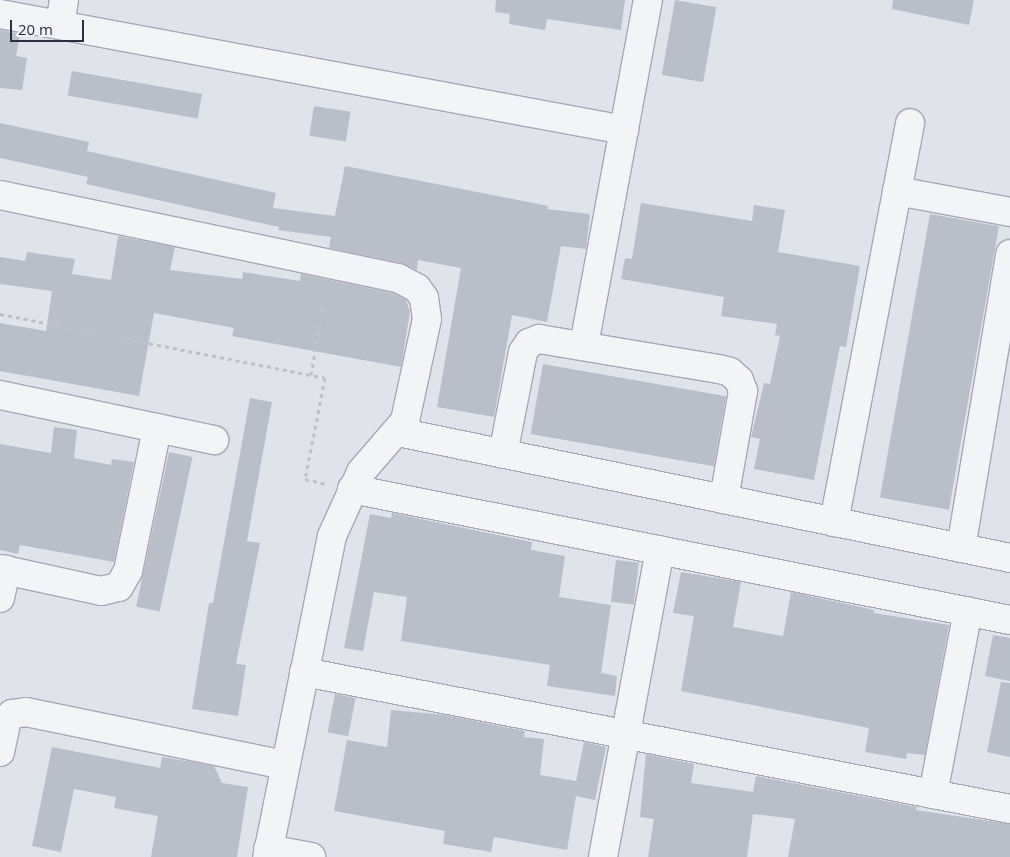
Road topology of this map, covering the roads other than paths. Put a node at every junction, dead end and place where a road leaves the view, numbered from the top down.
1 (648, 0) edge
2 (62, 12) edge
3 (0, 14) edge
4 (910, 123) dead end
5 (624, 130) junction
6 (897, 191) junction
7 (0, 195) edge
8 (1010, 212) edge
9 (1010, 254) edge
10 (584, 345) junction
11 (0, 395) edge
12 (157, 428) junction
13 (398, 432) junction
14 (214, 440) dead end
15 (503, 454) junction
16 (352, 489) junction
17 (724, 499) junction
18 (834, 522) junction
19 (961, 548) junction
20 (660, 550) junction
21 (1010, 558) edge
22 (3, 569) edge
23 (0, 598) edge
24 (968, 611) junction
25 (1010, 620) edge
26 (304, 672) junction
27 (2, 735) edge
28 (626, 735) junction
29 (285, 765) junction
30 (933, 794) junction
31 (1010, 809) edge
32 (268, 853) edge
33 (311, 857) edge
34 (603, 857) edge

1 - 5 street
2 - 3 street
2 - 5 street
4 - 6 street
5 - 10 street
6 - 8 street
6 - 18 street
7 - 13 street
9 - 19 street
10 - 15 street
10 - 17 street
11 - 12 street
12 - 14 street
12 - 22 street
13 - 15 street
13 - 16 street
15 - 17 street
16 - 20 street
16 - 26 street
17 - 18 street
18 - 19 street
19 - 21 street
20 - 24 street
20 - 28 street
22 - 23 street
24 - 25 street
24 - 30 street
26 - 28 street
26 - 29 street
27 - 29 street
28 - 30 street
28 - 34 street
29 - 32 street
30 - 31 street
32 - 33 street

